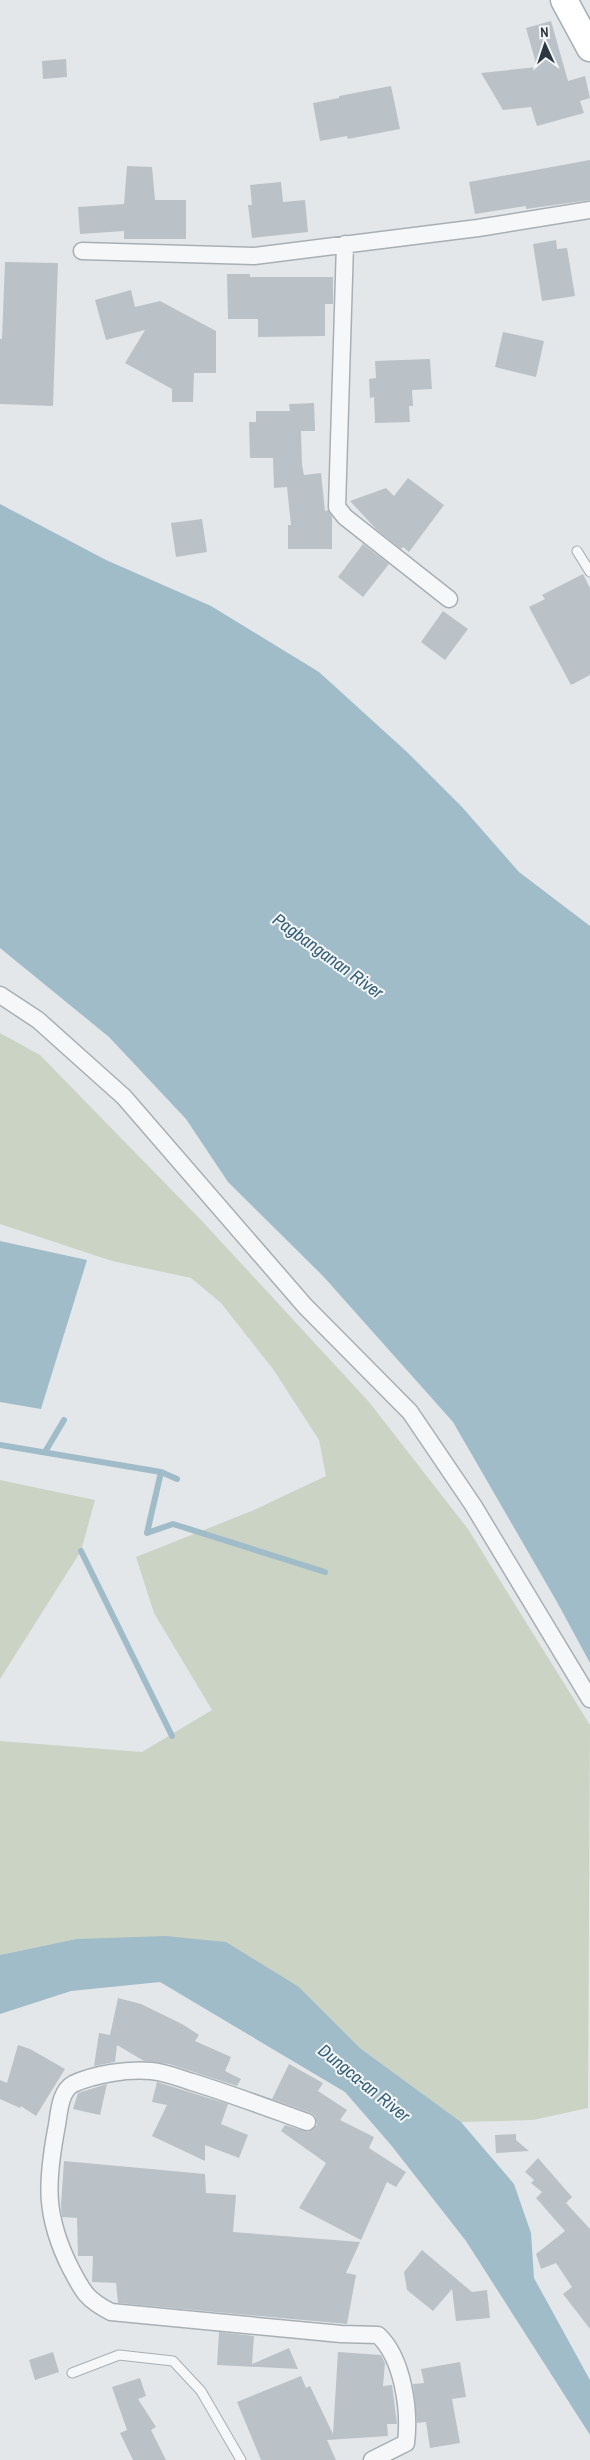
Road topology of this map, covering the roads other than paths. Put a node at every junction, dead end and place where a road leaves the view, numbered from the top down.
1 (564, 0) edge
2 (590, 48) edge
3 (590, 210) edge
4 (345, 244) junction
5 (82, 251) dead end
6 (577, 551) dead end
7 (590, 572) edge
8 (449, 599) dead end
9 (0, 995) edge
10 (590, 1699) edge
11 (307, 2122) dead end
12 (72, 2373) dead end
13 (374, 2459) edge
14 (241, 2460) edge

1 - 2 main road
3 - 4 street
4 - 5 street
4 - 8 street
6 - 7 lane
9 - 10 street
11 - 13 street
12 - 14 lane

